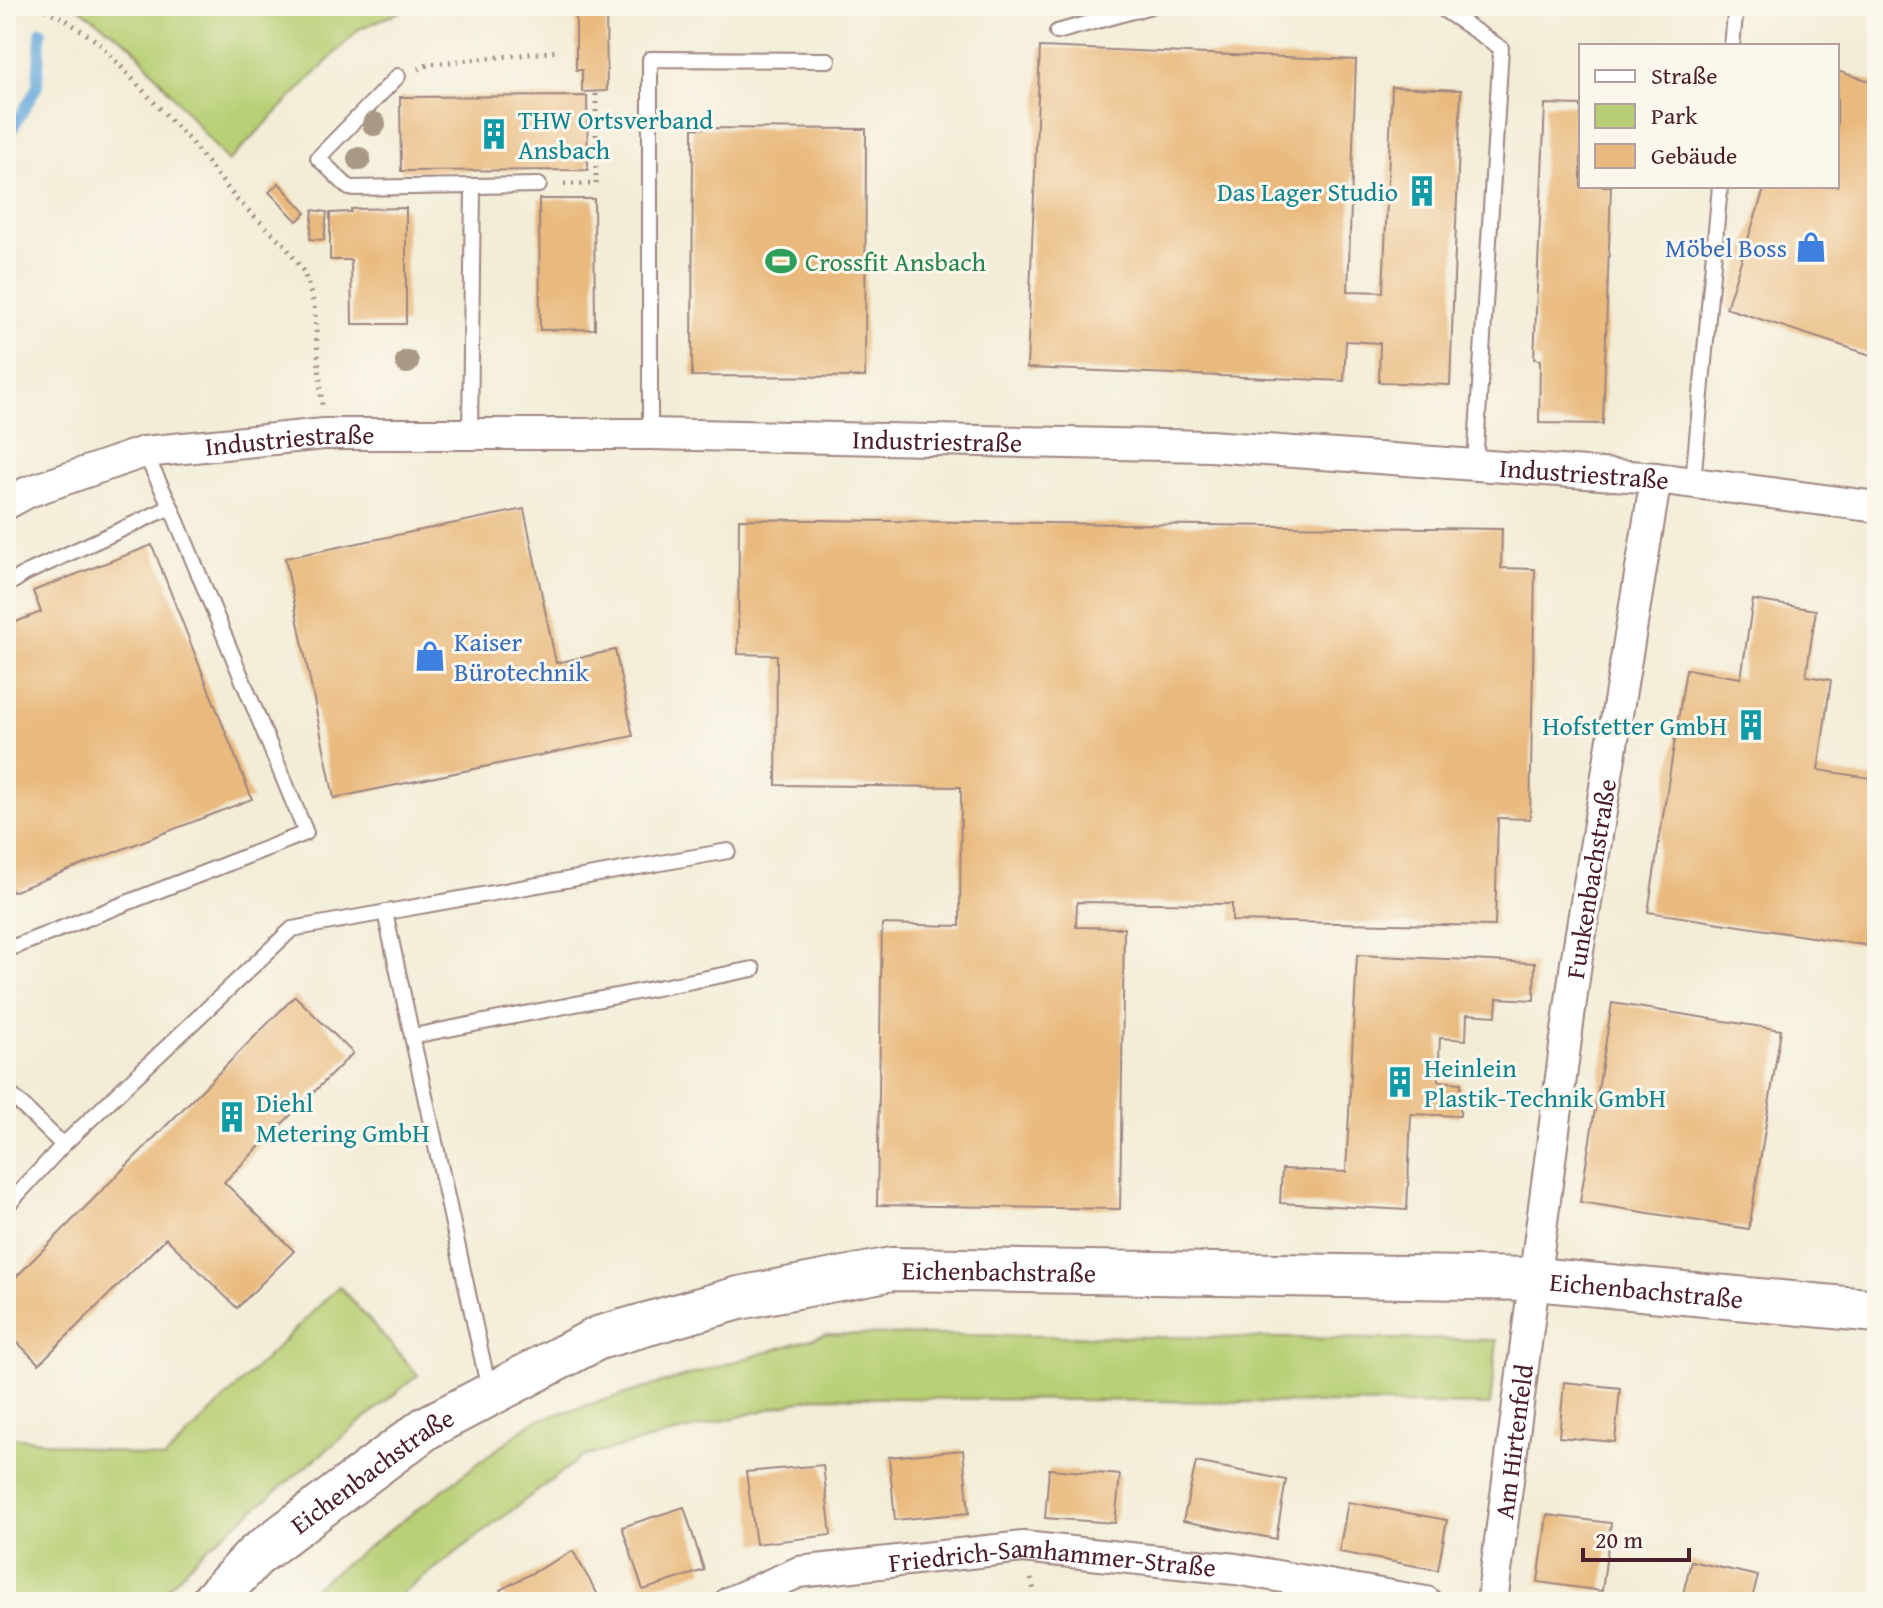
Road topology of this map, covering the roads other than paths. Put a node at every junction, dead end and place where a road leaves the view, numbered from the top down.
1 (1151, 6) edge
2 (1438, 6) edge
3 (1736, 6) edge
4 (1057, 32) dead end
5 (1732, 44) edge
6 (828, 60) dead end
7 (398, 76) road end
8 (539, 185) road end
9 (473, 186) junction
10 (1720, 188) edge
11 (470, 434) junction
12 (650, 434) junction
13 (144, 452) junction
14 (1475, 465) junction
15 (1656, 478) junction
16 (1693, 482) junction
17 (6, 504) edge
18 (171, 507) junction
19 (1877, 507) edge
20 (6, 586) edge
21 (728, 851) dead end
22 (385, 912) junction
23 (6, 950) edge
24 (753, 969) dead end
25 (413, 1036) junction
26 (6, 1090) edge
27 (63, 1145) junction
28 (6, 1207) edge
29 (1534, 1279) junction
30 (1877, 1311) edge
31 (490, 1394) junction
32 (212, 1602) edge
33 (730, 1602) edge
34 (1426, 1602) edge
35 (1492, 1602) edge

1 - 4 lane
2 - 14 lane
3 - 5 lane
6 - 12 lane
7 - 9 lane
8 - 9 lane
9 - 11 lane
10 - 16 lane
11 - 12 street, Industriestraße
11 - 13 street, Industriestraße
12 - 14 street, Industriestraße
13 - 17 street, Industriestraße
13 - 18 lane
14 - 15 street, Industriestraße
15 - 16 street, Industriestraße
15 - 29 street, Funkenbachstraße
16 - 19 street, Industriestraße
18 - 20 lane
18 - 23 lane
21 - 22 lane
22 - 25 lane
22 - 27 lane
24 - 25 lane
25 - 31 lane
26 - 27 lane
27 - 28 lane
29 - 30 street, Eichenbachstraße
29 - 31 street, Eichenbachstraße
29 - 35 street, Am Hirtenfeld
31 - 32 street, Eichenbachstraße
33 - 34 street, Friedrich-Samhammer-Straße

